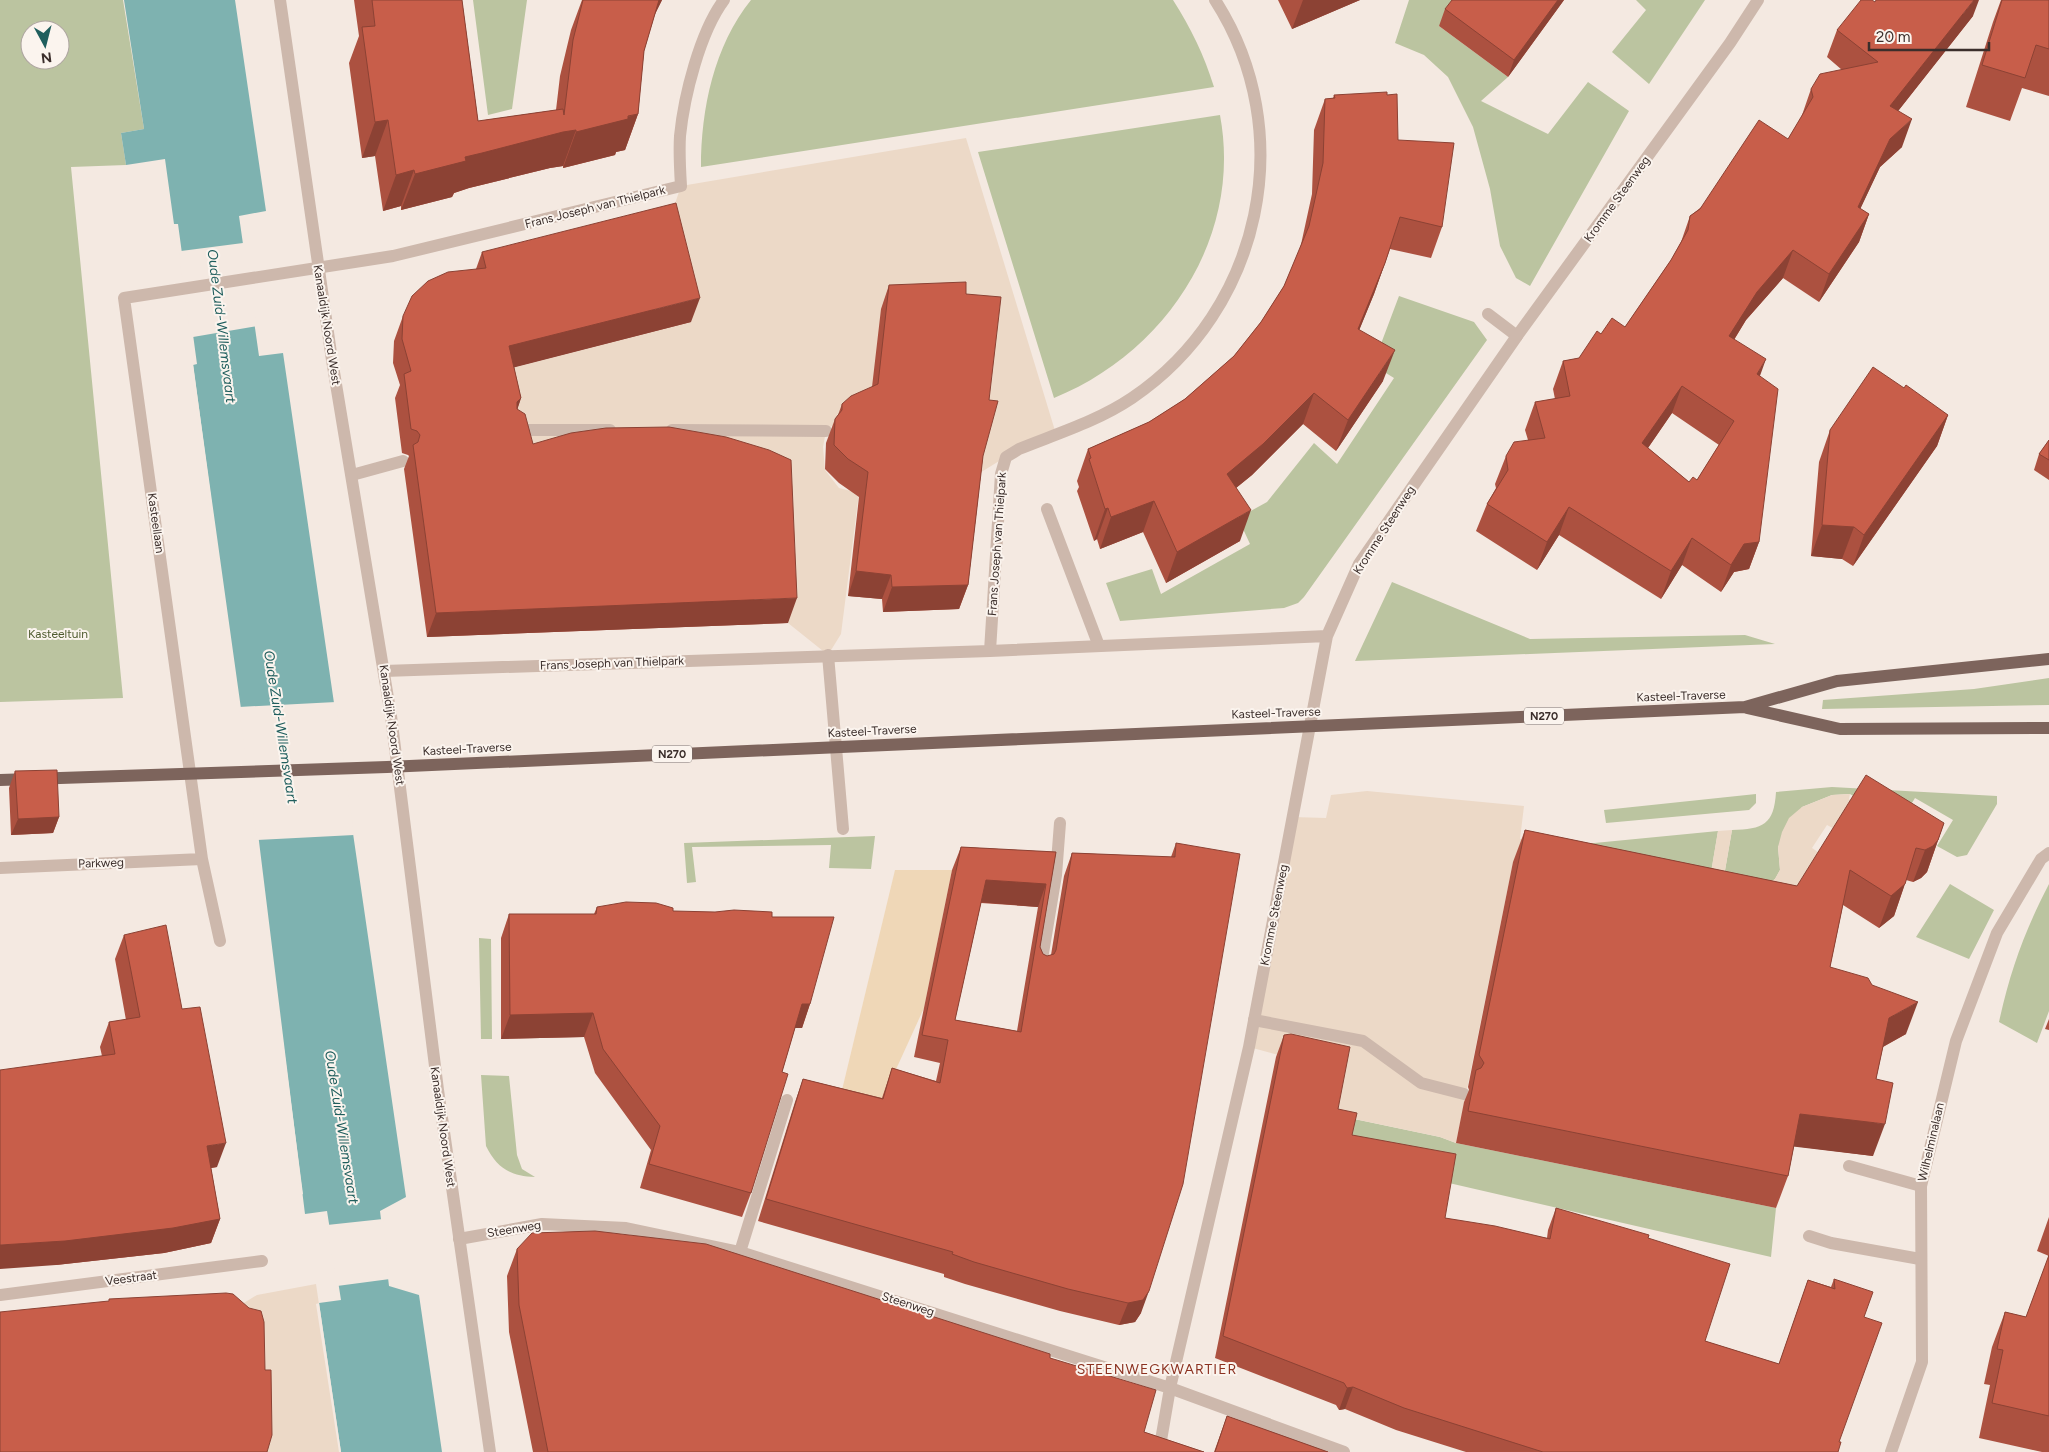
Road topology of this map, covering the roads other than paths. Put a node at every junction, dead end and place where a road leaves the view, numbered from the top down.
1 (280, 0) edge
2 (724, 0) edge
3 (1215, 0) edge
4 (1758, 0) edge
5 (318, 268) junction
6 (1488, 314) dead end
7 (1517, 336) junction
8 (515, 430) edge
9 (622, 430) edge
10 (660, 430) edge
11 (826, 431) dead end
12 (403, 462) dead end
13 (352, 475) junction
14 (1047, 509) dead end
15 (1327, 636) junction
16 (1099, 646) junction
17 (990, 651) junction
18 (828, 655) junction
19 (2049, 659) edge
20 (384, 671) junction
21 (1745, 707) junction
22 (2049, 728) edge
23 (0, 780) edge
24 (1060, 823) dead end
25 (843, 829) dead end
26 (2049, 853) edge
27 (202, 859) junction
28 (0, 868) edge
29 (220, 941) dead end
30 (1040, 971) edge
31 (1254, 1020) junction
32 (1464, 1094) dead end
33 (787, 1100) edge
34 (1849, 1166) dead end
35 (1921, 1186) junction
36 (1809, 1236) dead end
37 (459, 1239) junction
38 (740, 1252) junction
39 (1920, 1259) junction
40 (262, 1261) dead end
41 (0, 1295) edge
42 (1170, 1388) junction
43 (490, 1452) edge
44 (1159, 1452) edge
45 (1344, 1452) edge
46 (1891, 1452) edge

1 - 5 street, Kanaaldijk Noord West
2 - 5 street, Frans Joseph van Thielpark
3 - 17 street, Frans Joseph van Thielpark
4 - 7 street, Kromme Steenweg
5 - 13 street, Kanaaldijk Noord West
5 - 27 street, Kasteellaan
6 - 7 street
7 - 15 street, Kromme Steenweg
8 - 9 street
10 - 11 street
12 - 13 street
13 - 20 street, Kanaaldijk Noord West
14 - 16 street
15 - 16 street, Frans Joseph van Thielpark
15 - 31 street, Kromme Steenweg
16 - 17 street, Frans Joseph van Thielpark
17 - 18 street, Frans Joseph van Thielpark
18 - 20 street, Frans Joseph van Thielpark
18 - 25 street
19 - 21 main road, Kasteel-Traverse / N270
20 - 37 street, Kanaaldijk Noord West
21 - 22 main road, Kasteel-Traverse / N270
21 - 23 main road, Kasteel-Traverse / N270
24 - 30 street
26 - 35 street, Wilhelminalaan
27 - 28 street, Parkweg
27 - 29 street, Kasteellaan
31 - 32 street
31 - 42 street, Kromme Steenweg
33 - 38 street
34 - 35 street
35 - 39 street, Wilhelminalaan
36 - 39 street
37 - 38 street, Steenweg
37 - 43 street, Kanaaldijk Noord West
38 - 42 street, Steenweg
39 - 46 street, Wilhelminalaan
40 - 41 street, Veestraat
42 - 44 street, Kromme Steenweg
42 - 45 street, Steenweg

